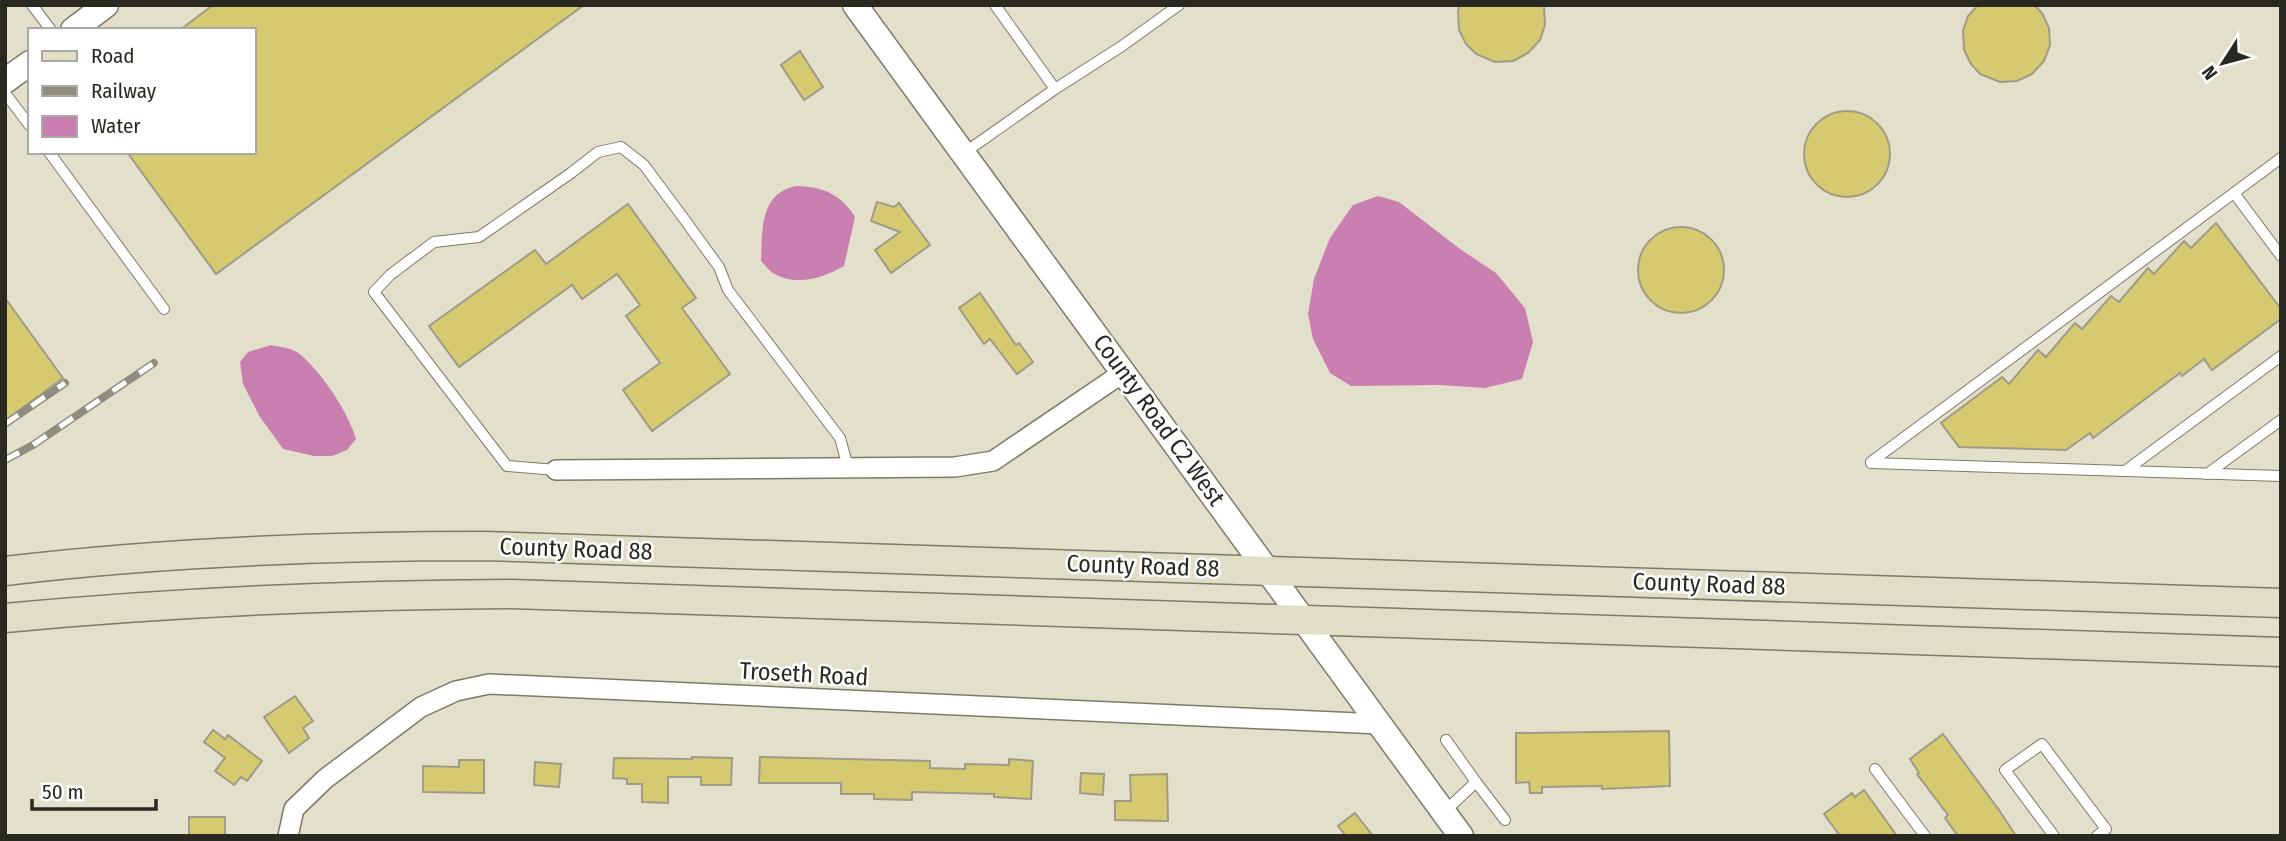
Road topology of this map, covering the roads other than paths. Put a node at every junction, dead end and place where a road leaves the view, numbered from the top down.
1 (32, 5) edge
2 (106, 5) edge
3 (855, 5) edge
4 (995, 5) edge
5 (1179, 5) edge
6 (49, 28) edge
7 (76, 28) edge
8 (28, 64) edge
9 (5, 81) edge
10 (1055, 89) junction
11 (5, 93) edge
12 (28, 123) edge
13 (964, 153) junction
14 (50, 154) edge
15 (2281, 158) edge
16 (2234, 193) junction
17 (2281, 256) edge
18 (164, 309) dead end
19 (2281, 356) edge
20 (1124, 372) junction
21 (2281, 419) edge
22 (848, 467) junction
23 (556, 470) joint
24 (2125, 471) junction
25 (2207, 474) junction
26 (2281, 477) edge
27 (1269, 570) junction
28 (5, 571) edge
29 (2281, 603) edge
30 (5, 618) edge
31 (1304, 619) junction
32 (2281, 652) edge
33 (1380, 724) junction
34 (1446, 740) dead end
35 (1875, 769) dead end
36 (1475, 782) junction
37 (1444, 812) junction
38 (1505, 820) dead end
39 (288, 836) edge
40 (1461, 836) edge
41 (1925, 836) edge
42 (2054, 836) edge
43 (2097, 836) edge

1 - 6 lane
2 - 7 street
3 - 13 street, County Road C2 West
4 - 10 lane
5 - 10 lane
8 - 9 street
10 - 13 lane
11 - 12 lane
13 - 20 street, County Road C2 West
14 - 18 lane
15 - 16 lane
16 - 17 lane
16 - 24 lane
19 - 24 lane
20 - 22 street
20 - 27 street, County Road C2 West
21 - 25 lane
22 - 23 street
22 - 23 lane
24 - 25 lane
25 - 26 lane
27 - 28 main road, County Road 88
27 - 29 main road, County Road 88
27 - 31 street, County Road C2 West
30 - 31 main road, County Road 88
31 - 32 main road, County Road 88
31 - 33 street, County Road C2 West
33 - 37 street, County Road C2 West
33 - 39 street, Troseth Road
34 - 36 lane
35 - 41 lane
36 - 37 lane
36 - 38 lane
37 - 40 street, County Road C2 West
42 - 43 lane

